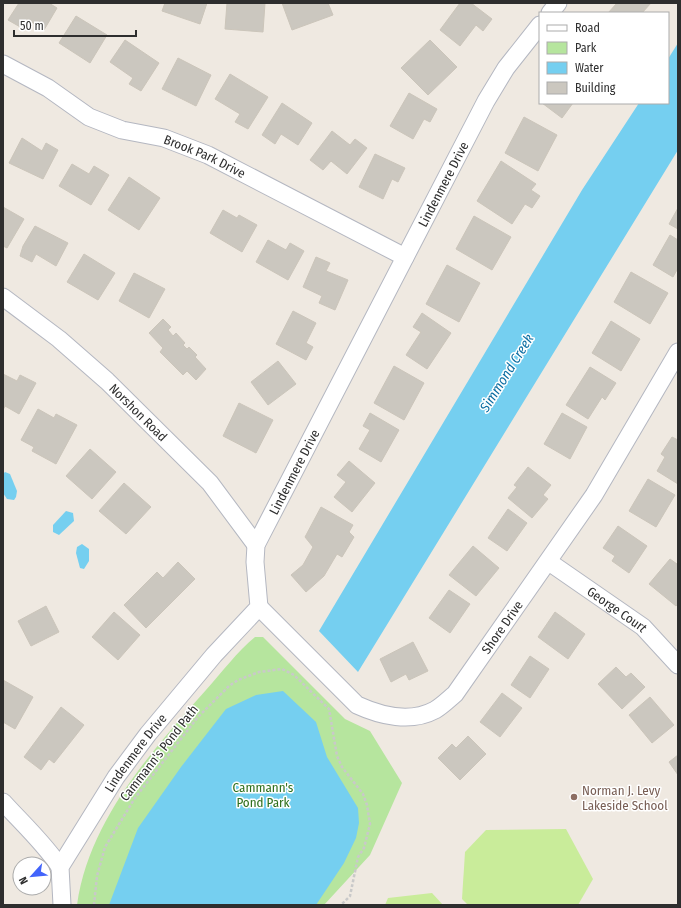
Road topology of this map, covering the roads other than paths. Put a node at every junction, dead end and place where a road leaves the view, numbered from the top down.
1 (558, 3) edge
2 (551, 12) edge
3 (539, 26) edge
4 (3, 64) edge
5 (405, 257) junction
6 (3, 297) edge
7 (678, 352) edge
8 (256, 545) junction
9 (549, 562) junction
10 (259, 607) junction
11 (678, 665) edge
12 (3, 802) edge
13 (60, 867) junction
14 (62, 905) edge

1 - 2 street
3 - 5 street, Lindenmere Drive
4 - 5 street, Brook Park Drive
5 - 8 street, Lindenmere Drive
6 - 8 street, Norshon Road
7 - 9 street, Shore Drive
8 - 10 street, Lindenmere Drive
9 - 10 street, Shore Drive
9 - 11 street, George Court
10 - 13 street, Lindenmere Drive
12 - 13 street
13 - 14 street

